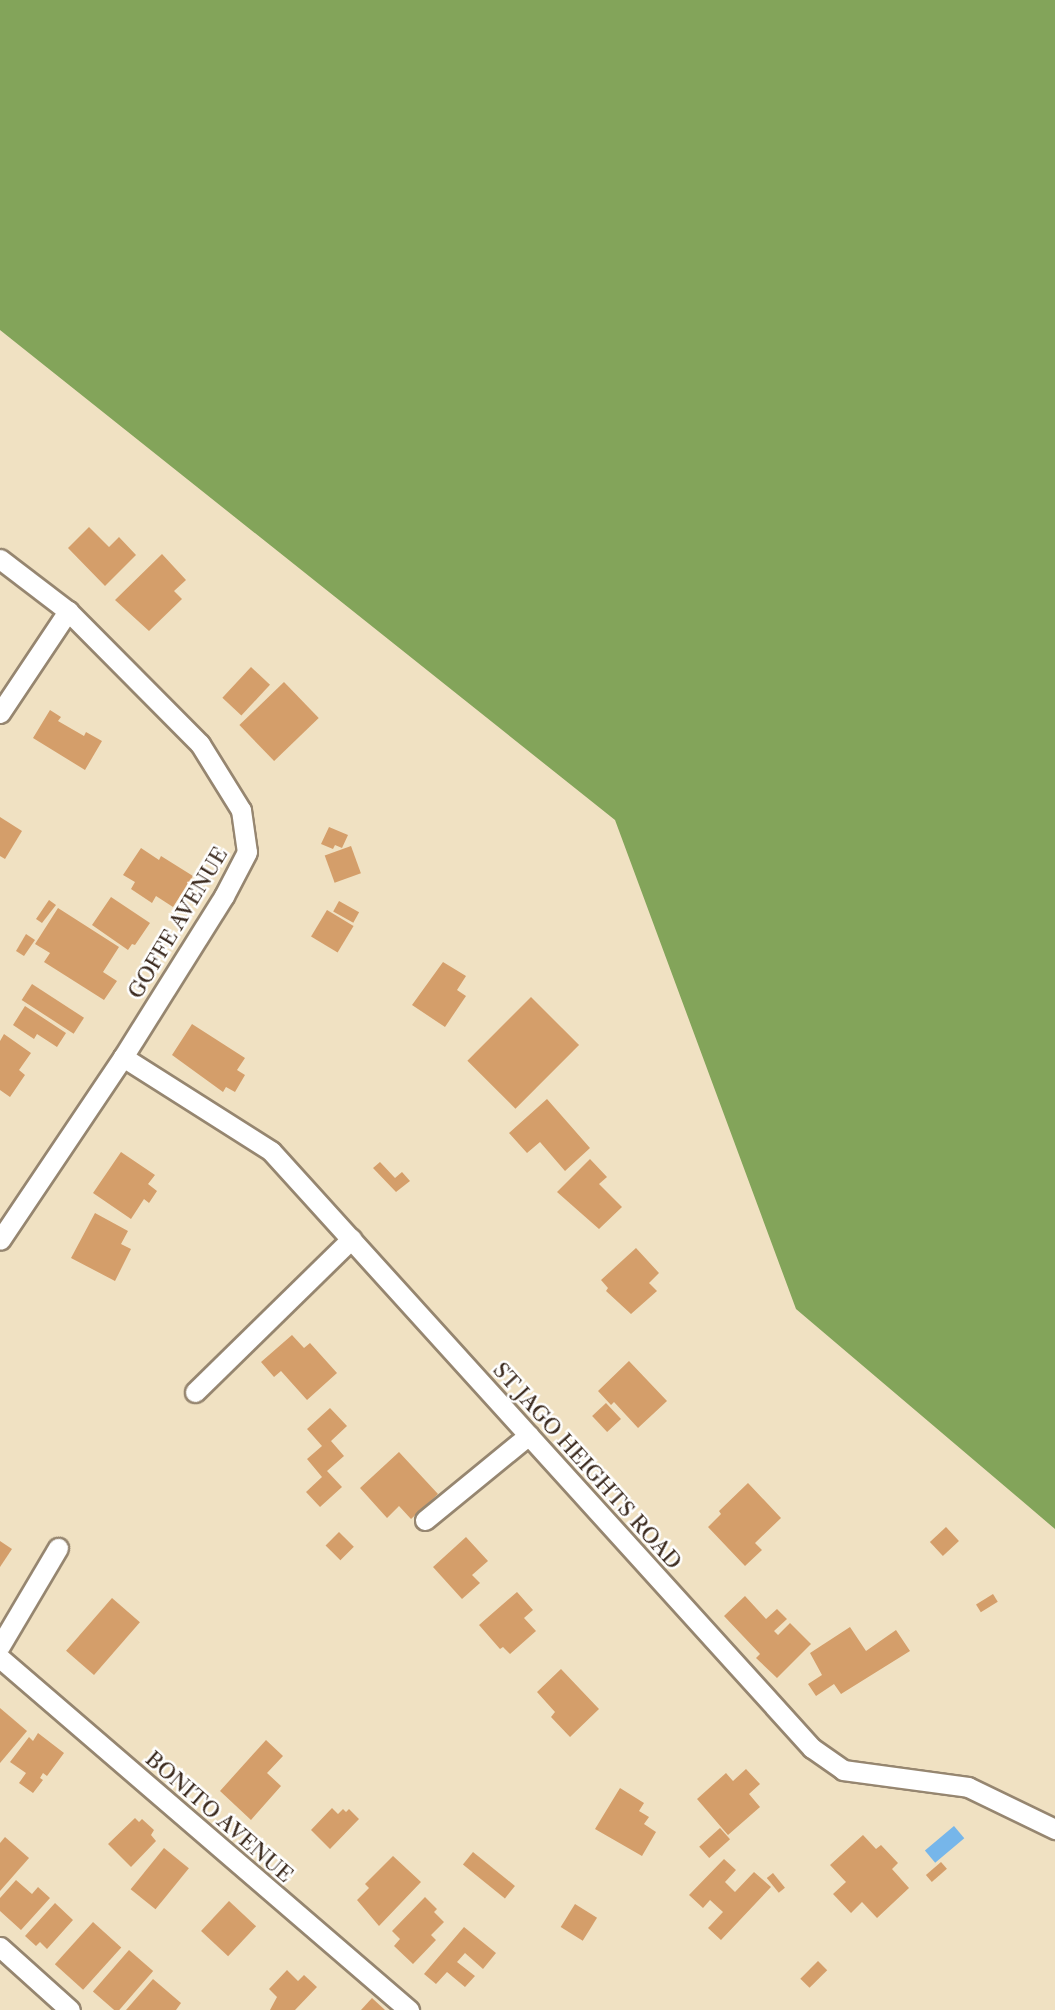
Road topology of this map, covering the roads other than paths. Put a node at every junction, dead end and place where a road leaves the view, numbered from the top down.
1 (0, 559) edge
2 (68, 611) junction
3 (0, 713) edge
4 (123, 1057) junction
5 (351, 1239) junction
6 (0, 1240) edge
7 (195, 1392) dead end
8 (529, 1435) junction
9 (425, 1520) dead end
10 (58, 1548) dead end
11 (0, 1646) edge
12 (0, 1658) edge
13 (1055, 1829) edge
14 (0, 1947) edge
15 (70, 2010) edge
16 (409, 2010) edge

1 - 2 street, GOFFE AVENUE
2 - 3 street
2 - 4 street, GOFFE AVENUE
4 - 5 street, ST JAGO HEIGHTS ROAD
4 - 6 street, GOFFE AVENUE
5 - 7 street
5 - 8 street, ST JAGO HEIGHTS ROAD
8 - 9 street
8 - 13 street, ST JAGO HEIGHTS ROAD
10 - 11 street
12 - 16 street, BONITO AVENUE
14 - 15 street

